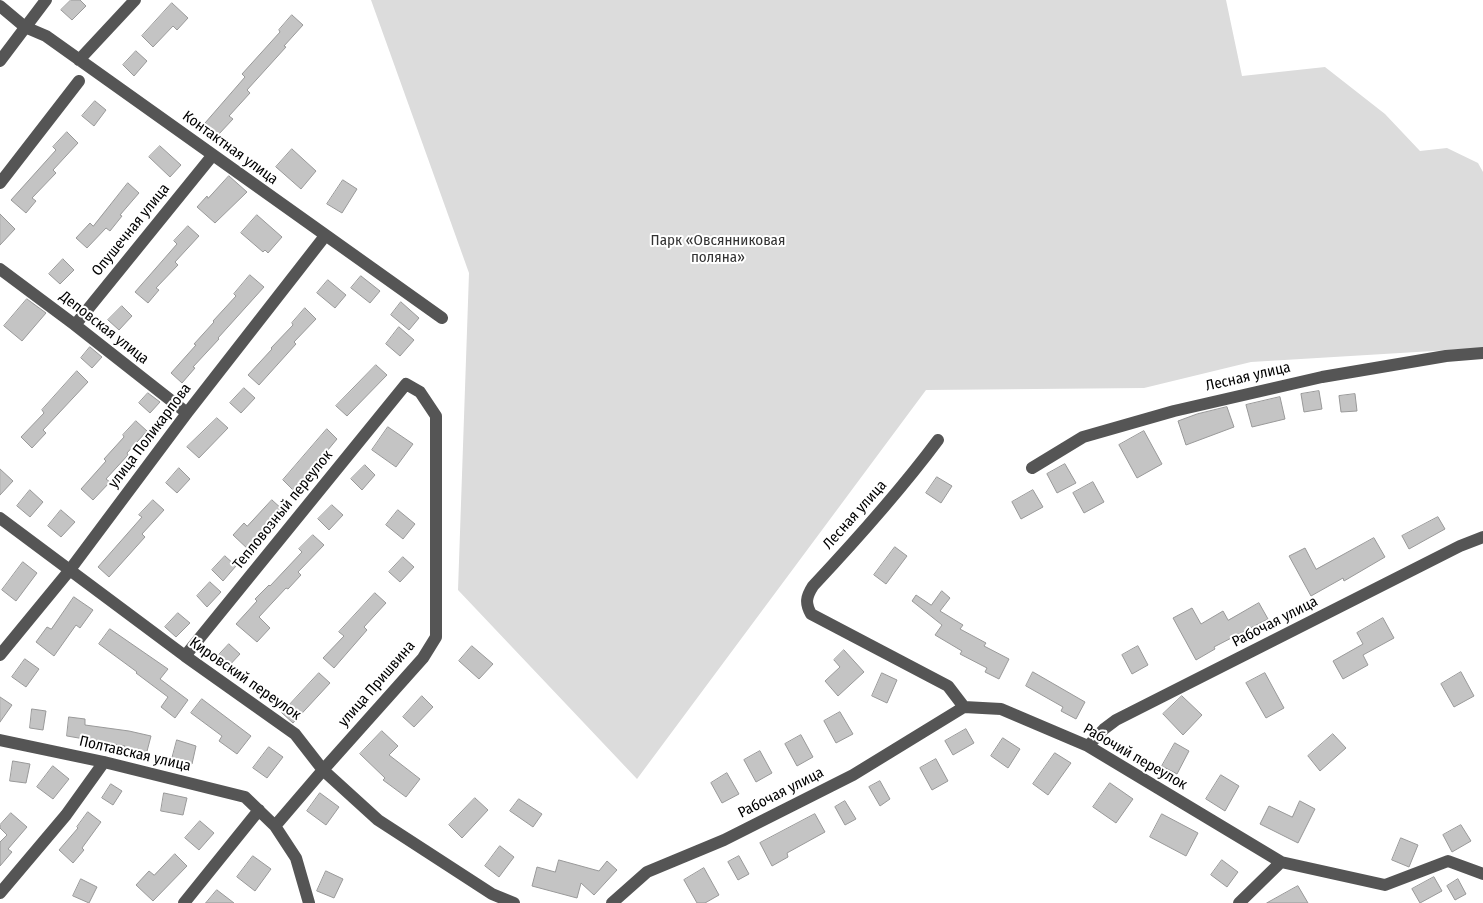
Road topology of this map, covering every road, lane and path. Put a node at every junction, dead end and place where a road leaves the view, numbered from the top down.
1 (46, 0) edge
2 (135, 0) edge
3 (0, 6) edge
4 (25, 27) junction
5 (79, 60) junction
6 (0, 61) edge
7 (79, 81) dead end
8 (212, 156) junction
9 (0, 183) edge
10 (325, 236) junction
11 (0, 269) edge
12 (442, 318) dead end
13 (75, 325) junction
14 (1483, 353) edge
15 (187, 413) junction
16 (436, 416) joint
17 (938, 440) dead end
18 (1032, 468) dead end
19 (0, 518) edge
20 (1483, 536) edge
21 (69, 571) junction
22 (0, 654) edge
23 (184, 656) junction
24 (964, 707) junction
25 (0, 740) edge
26 (1088, 746) junction
27 (104, 762) junction
28 (323, 770) junction
29 (259, 810) junction
30 (275, 826) junction
31 (1281, 862) junction
32 (1483, 874) edge
33 (0, 892) edge
34 (184, 903) edge
35 (309, 903) edge
36 (514, 903) edge
37 (612, 903) edge
38 (1239, 903) edge

1 - 4 street
2 - 5 street
3 - 4 street, Контактная улица
4 - 5 street, Контактная улица
4 - 6 street
5 - 8 street, Контактная улица
7 - 9 street
8 - 10 street, Контактная улица
8 - 13 street, Опушечная улица
10 - 12 street, Контактная улица
10 - 15 street, улица Поликарпова
11 - 13 street, Деповская улица
13 - 15 street, Деповская улица
14 - 18 street, Лесная улица
15 - 21 street, улица Поликарпова
16 - 23 street, Тепловозный переулок
16 - 28 street, улица Пришвина
17 - 24 street, Лесная улица
19 - 21 street, Кировский переулок
20 - 26 street, Рабочая улица
21 - 22 street, улица Поликарпова
21 - 23 street, Кировский переулок
23 - 28 street, Кировский переулок
24 - 26 street, Рабочий переулок
24 - 37 street, Рабочая улица
25 - 27 street, Полтавская улица
26 - 31 street, Рабочий переулок
27 - 29 street, Полтавская улица
27 - 33 street
28 - 30 street, улица Пришвина
28 - 36 street, Кировский переулок
29 - 30 street, Полтавская улица
29 - 34 street
30 - 35 street, Полтавская улица
31 - 32 street, Рабочий переулок
31 - 38 street

